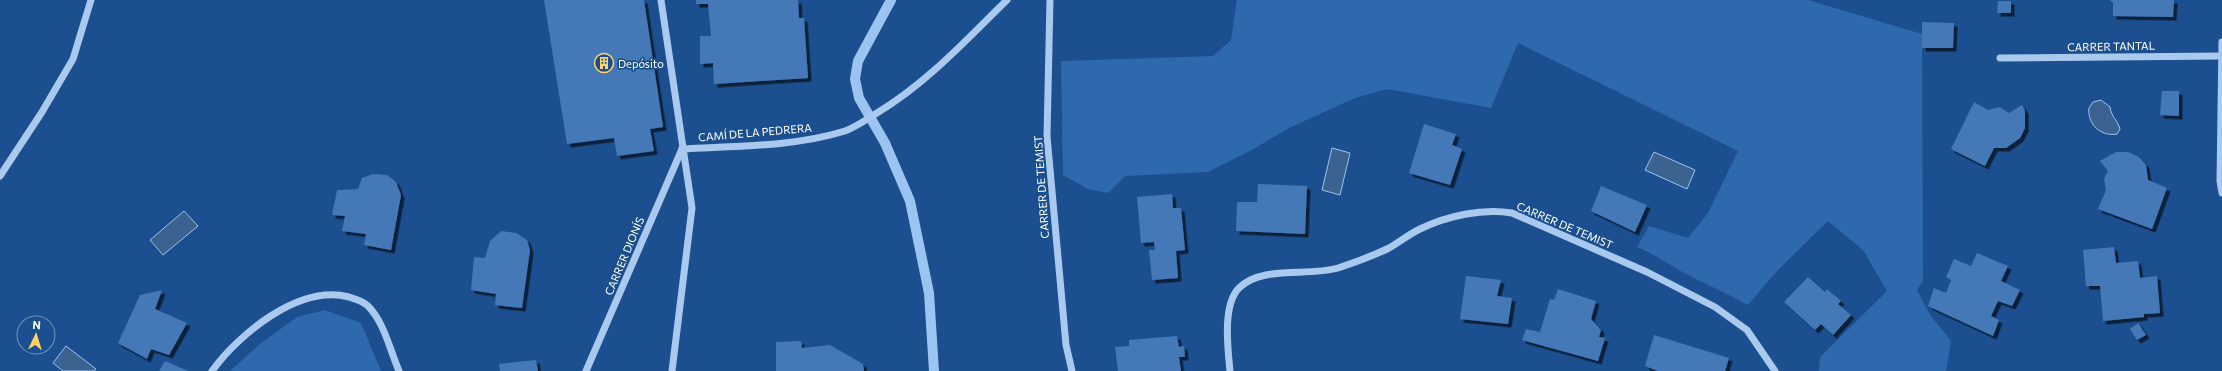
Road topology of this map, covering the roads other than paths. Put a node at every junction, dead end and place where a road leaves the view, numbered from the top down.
1 (91, 0) edge
2 (661, 0) edge
3 (1007, 0) edge
4 (1050, 0) edge
5 (2222, 42) edge
6 (2221, 56) edge
7 (2000, 58) dead end
8 (682, 149) junction
9 (0, 176) edge
10 (2222, 193) edge
11 (212, 371) edge
12 (399, 371) edge
13 (586, 371) edge
14 (672, 371) edge
15 (1072, 371) edge
16 (1230, 371) edge
17 (1775, 371) edge

1 - 9 street
2 - 8 street
3 - 8 street, CAMÍ DE LA PEDRERA
4 - 15 street, CARRER DE TEMIST
5 - 6 street
6 - 7 street, CARRER TANTAL
6 - 10 street
8 - 13 street, CARRER DIONÍS
8 - 14 street
11 - 12 street
16 - 17 street, CARRER DE TEMIST

